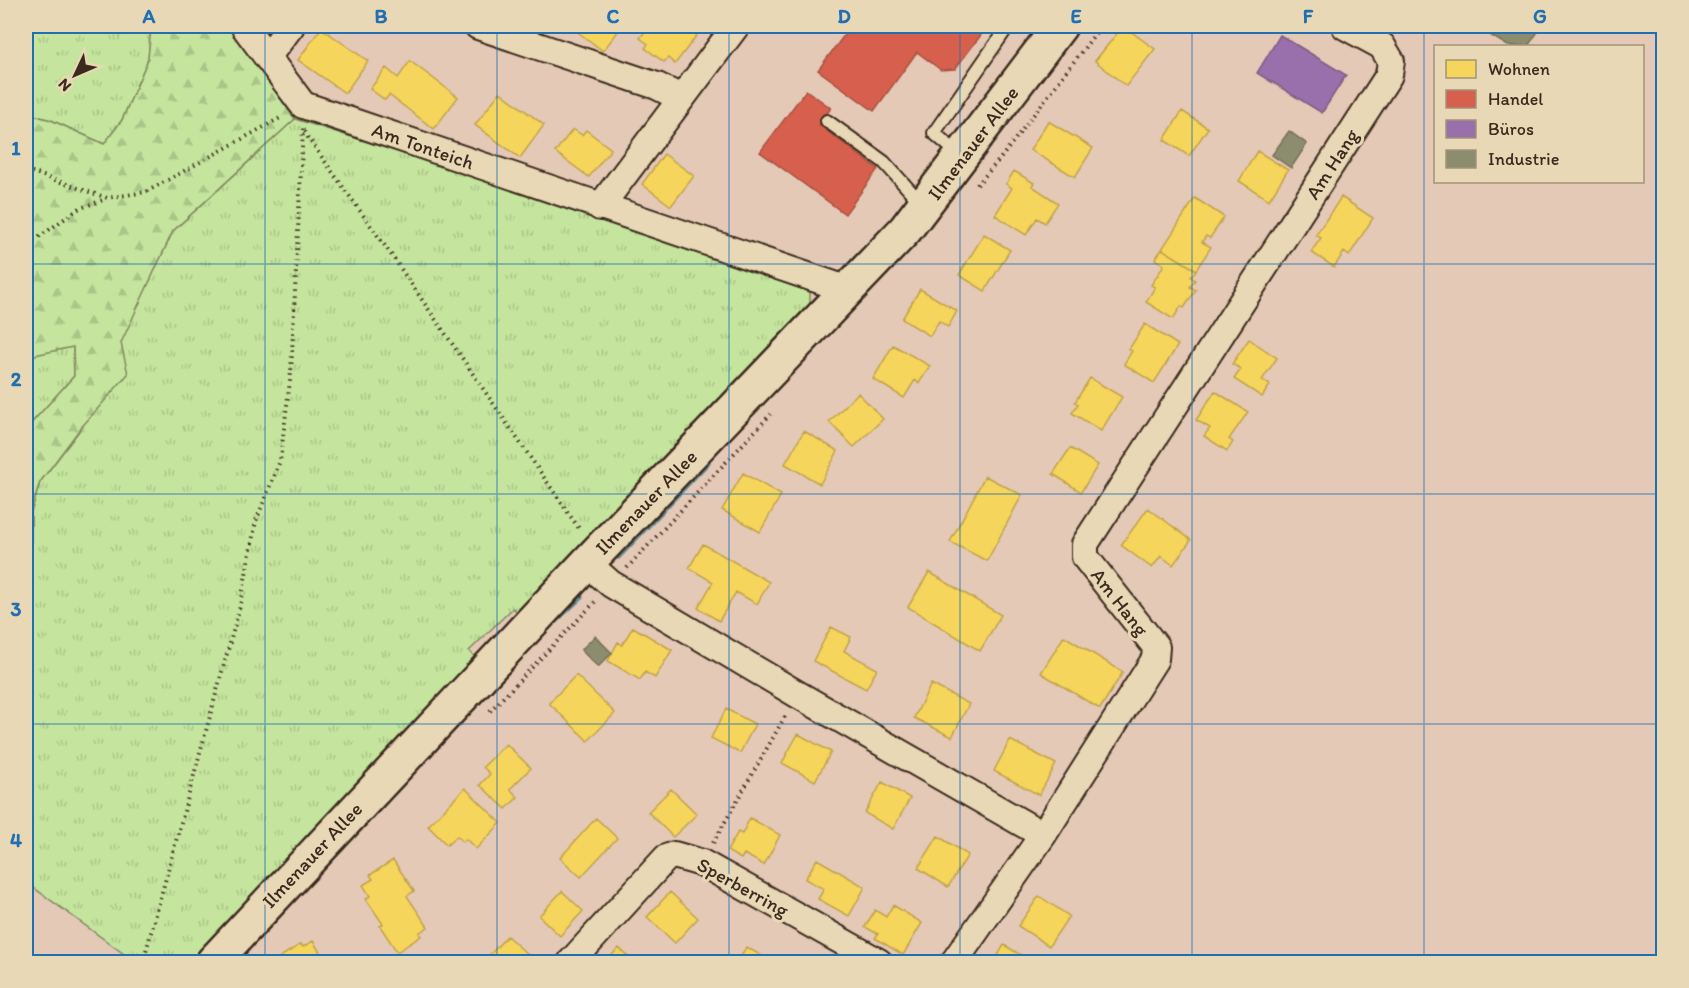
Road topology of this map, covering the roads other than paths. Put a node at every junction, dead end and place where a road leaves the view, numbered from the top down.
1 (244, 26) edge
2 (291, 26) edge
3 (478, 26) edge
4 (736, 26) edge
5 (1008, 26) edge
6 (1060, 26) edge
7 (1345, 26) edge
8 (267, 57) junction
9 (681, 98) junction
10 (827, 121) dead end
11 (961, 157) junction
12 (600, 207) junction
13 (924, 207) junction
14 (849, 290) junction
15 (586, 563) junction
16 (1043, 835) junction
17 (213, 963) edge
18 (571, 963) edge
19 (879, 963) edge
20 (954, 963) edge

1 - 8 street
2 - 8 street
3 - 9 street
4 - 9 street
5 - 11 lane
6 - 11 street, Ilmenauer Allee
7 - 16 street, Am Hang
8 - 12 street, Am Tonteich
9 - 12 street
10 - 13 lane
11 - 13 street, Ilmenauer Allee
12 - 14 street, Am Tonteich
13 - 14 street, Ilmenauer Allee
14 - 15 street, Ilmenauer Allee
15 - 16 street
15 - 17 street, Ilmenauer Allee
16 - 20 street
18 - 19 street, Sperberring

